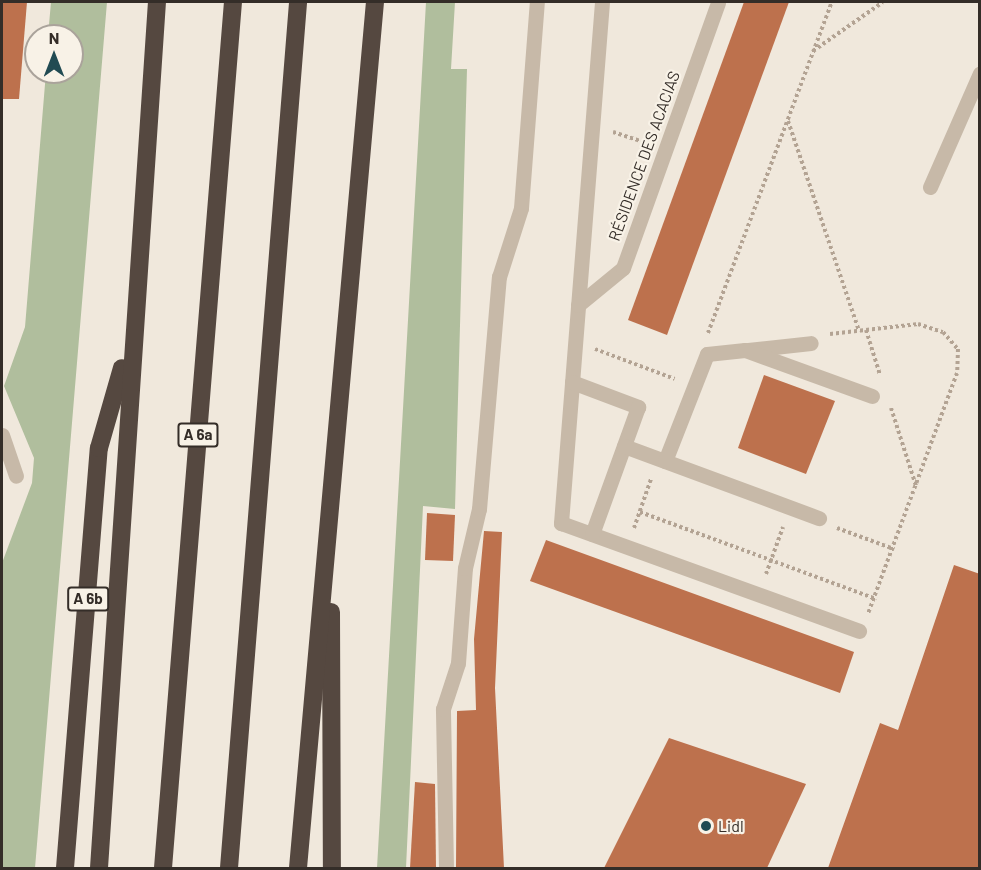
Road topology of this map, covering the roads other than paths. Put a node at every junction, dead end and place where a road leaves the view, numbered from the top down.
1 (157, 2) edge
2 (233, 2) edge
3 (298, 2) edge
4 (375, 2) edge
5 (537, 2) edge
6 (602, 2) edge
7 (718, 2) edge
8 (980, 73) edge
9 (930, 187) dead end
10 (578, 305) junction
11 (131, 334) junction
12 (811, 343) road end
13 (745, 350) junction
14 (572, 382) junction
15 (872, 396) dead end
16 (2, 435) edge
17 (624, 446) junction
18 (662, 460) junction
19 (16, 476) dead end
20 (330, 496) junction
21 (819, 518) road end
22 (592, 534) junction
23 (859, 630) road end
24 (65, 868) edge
25 (99, 868) edge
26 (163, 868) edge
27 (229, 868) edge
28 (298, 868) edge
29 (332, 868) edge
30 (446, 868) edge

1 - 11 highway, A 6b
2 - 26 highway, A 6a
3 - 27 highway
4 - 20 highway
5 - 30 street
6 - 10 street, RÉSIDENCE DES ACACIAS
7 - 10 street, RÉSIDENCE DES ACACIAS
8 - 9 street
10 - 14 street, RÉSIDENCE DES ACACIAS
11 - 24 highway, A 6b
11 - 25 highway
12 - 13 street
13 - 15 street
13 - 18 street
14 - 17 street
14 - 22 street, RÉSIDENCE DES ACACIAS
16 - 19 street
17 - 18 street
17 - 22 street
18 - 21 street
20 - 28 highway
20 - 29 highway
22 - 23 street, RÉSIDENCE DES ACACIAS

